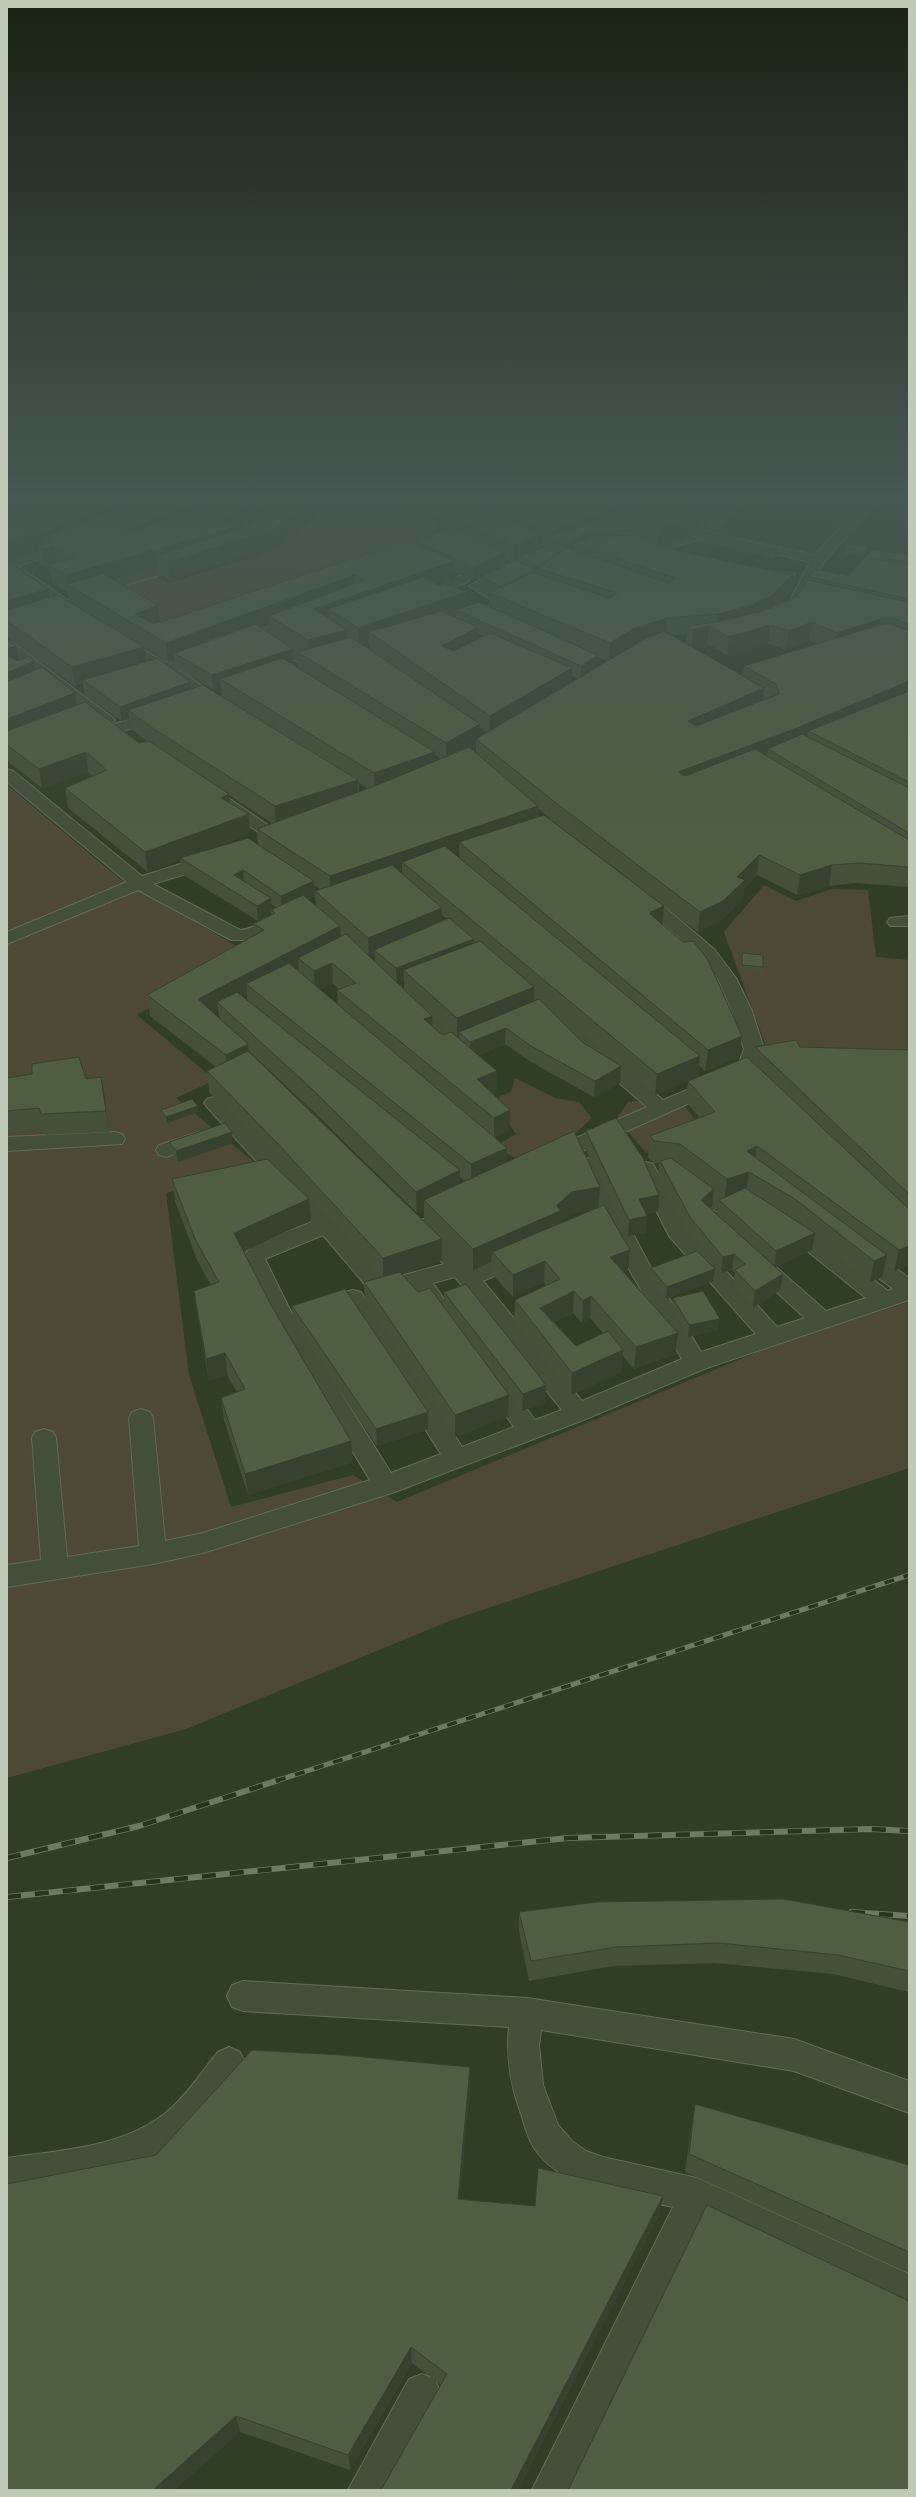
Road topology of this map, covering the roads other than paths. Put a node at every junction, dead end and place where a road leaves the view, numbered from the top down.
1 (75, 614) edge
2 (310, 614) edge
3 (486, 614) edge
4 (788, 614) edge
5 (782, 617) edge
6 (87, 619) edge
7 (502, 621) edge
8 (106, 631) edge
9 (260, 634) junction
10 (245, 639) edge
11 (216, 649) edge
12 (10, 652) edge
13 (321, 660) edge
14 (164, 667) junction
15 (134, 676) edge
16 (88, 689) edge
17 (72, 693) junction
18 (175, 709) edge
19 (230, 710) edge
20 (7, 774) edge
21 (210, 793) edge
22 (257, 846) edge
23 (220, 857) edge
24 (139, 883) junction
25 (627, 885) edge
26 (268, 907) edge
27 (7, 939) edge
28 (499, 970) edge
29 (400, 994) edge
30 (544, 1008) junction
31 (523, 1017) edge
32 (482, 1034) edge
33 (746, 1071) junction
34 (770, 1095) edge
35 (214, 1103) dead end
36 (660, 1108) junction
37 (236, 1126) junction
38 (618, 1127) junction
39 (115, 1139) dead end
40 (7, 1144) edge
41 (577, 1145) junction
42 (166, 1150) dead end
43 (538, 1163) edge
44 (661, 1169) junction
45 (276, 1172) junction
46 (253, 1178) edge
47 (437, 1210) edge
48 (728, 1212) edge
49 (770, 1214) edge
50 (327, 1225) junction
51 (845, 1241) edge
52 (538, 1249) edge
53 (743, 1249) edge
54 (463, 1273) junction
55 (418, 1279) junction
56 (382, 1289) junction
57 (909, 1289) edge
58 (909, 1292) edge
59 (883, 1299) junction
60 (822, 1321) junction
61 (455, 1330) edge
62 (773, 1338) junction
63 (478, 1361) edge
64 (696, 1363) junction
65 (578, 1413) junction
66 (141, 1418) dead end
67 (529, 1430) junction
68 (44, 1438) dead end
69 (456, 1457) junction
70 (386, 1485) junction
71 (153, 1554) junction
72 (55, 1568) junction
73 (7, 1576) edge
74 (242, 1996) dead end
75 (527, 2013) junction
76 (229, 2064) dead end
77 (909, 2097) edge
78 (7, 2175) edge
79 (697, 2195) junction
80 (909, 2292) edge
81 (422, 2392) dead end
82 (367, 2490) edge
83 (552, 2490) edge

1 - 6 street
2 - 9 street
3 - 7 street
4 - 5 street
8 - 14 street
9 - 10 street
9 - 13 street
11 - 14 street
12 - 17 street
14 - 15 street
14 - 19 street
16 - 17 street
17 - 18 street
20 - 24 street
21 - 22 street
23 - 24 street
24 - 26 street
24 - 27 street
25 - 33 street
28 - 30 street
29 - 32 street
30 - 31 street
30 - 36 street
33 - 34 street
33 - 36 street
35 - 37 street
36 - 38 street
37 - 42 street
37 - 45 street
38 - 41 street
38 - 44 street
39 - 40 street
41 - 43 street
41 - 64 street
44 - 48 street
44 - 62 street
45 - 46 street
45 - 50 street
47 - 54 street
49 - 59 street
50 - 56 street
50 - 70 street
51 - 57 street
52 - 54 street
53 - 60 street
54 - 55 street
54 - 65 street
55 - 56 street
55 - 61 street
56 - 69 street
58 - 59 street
59 - 60 street
60 - 62 street
62 - 64 street
63 - 67 street
64 - 65 street
65 - 67 street
66 - 71 street
67 - 69 street
68 - 72 street
69 - 70 street
70 - 71 street
71 - 72 street
72 - 73 street
74 - 75 street
75 - 77 street
75 - 79 street
76 - 78 street
79 - 80 street
79 - 83 street
81 - 82 street

